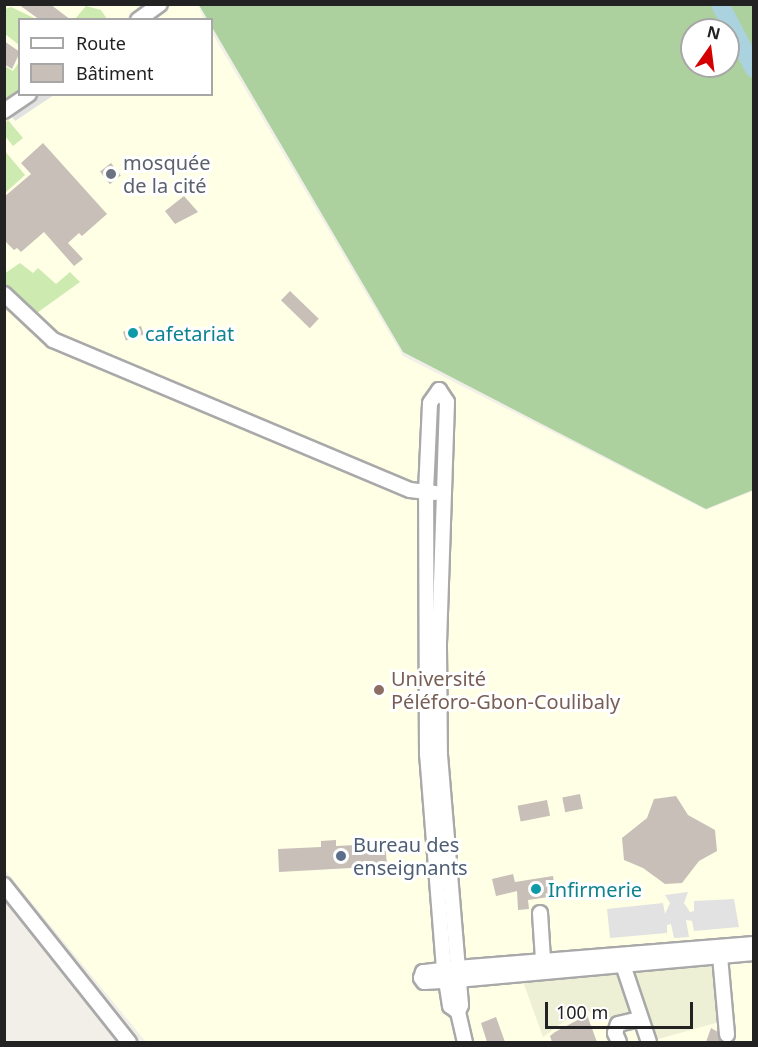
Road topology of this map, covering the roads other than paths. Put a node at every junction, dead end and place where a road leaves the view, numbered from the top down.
1 (160, 4) edge
2 (141, 18) edge
3 (25, 96) edge
4 (4, 111) edge
5 (4, 294) edge
6 (426, 492) junction
7 (443, 494) junction
8 (434, 755) junction
9 (4, 885) edge
10 (540, 913) dead end
11 (751, 948) edge
12 (720, 956) junction
13 (621, 959) junction
14 (543, 960) junction
15 (451, 974) junction
16 (640, 1019) junction
17 (727, 1035) dead end
18 (129, 1042) edge
19 (465, 1042) edge
20 (619, 1042) edge
21 (649, 1042) edge

1 - 2 street
3 - 4 street
5 - 6 street
6 - 7 street
6 - 7 street
6 - 8 street
7 - 8 street
8 - 15 street
9 - 18 street
10 - 14 street
11 - 12 street
11 - 13 street
12 - 13 street
12 - 17 street
13 - 14 street
13 - 15 street
13 - 16 street
14 - 15 street
15 - 19 street
16 - 20 street
16 - 21 street

